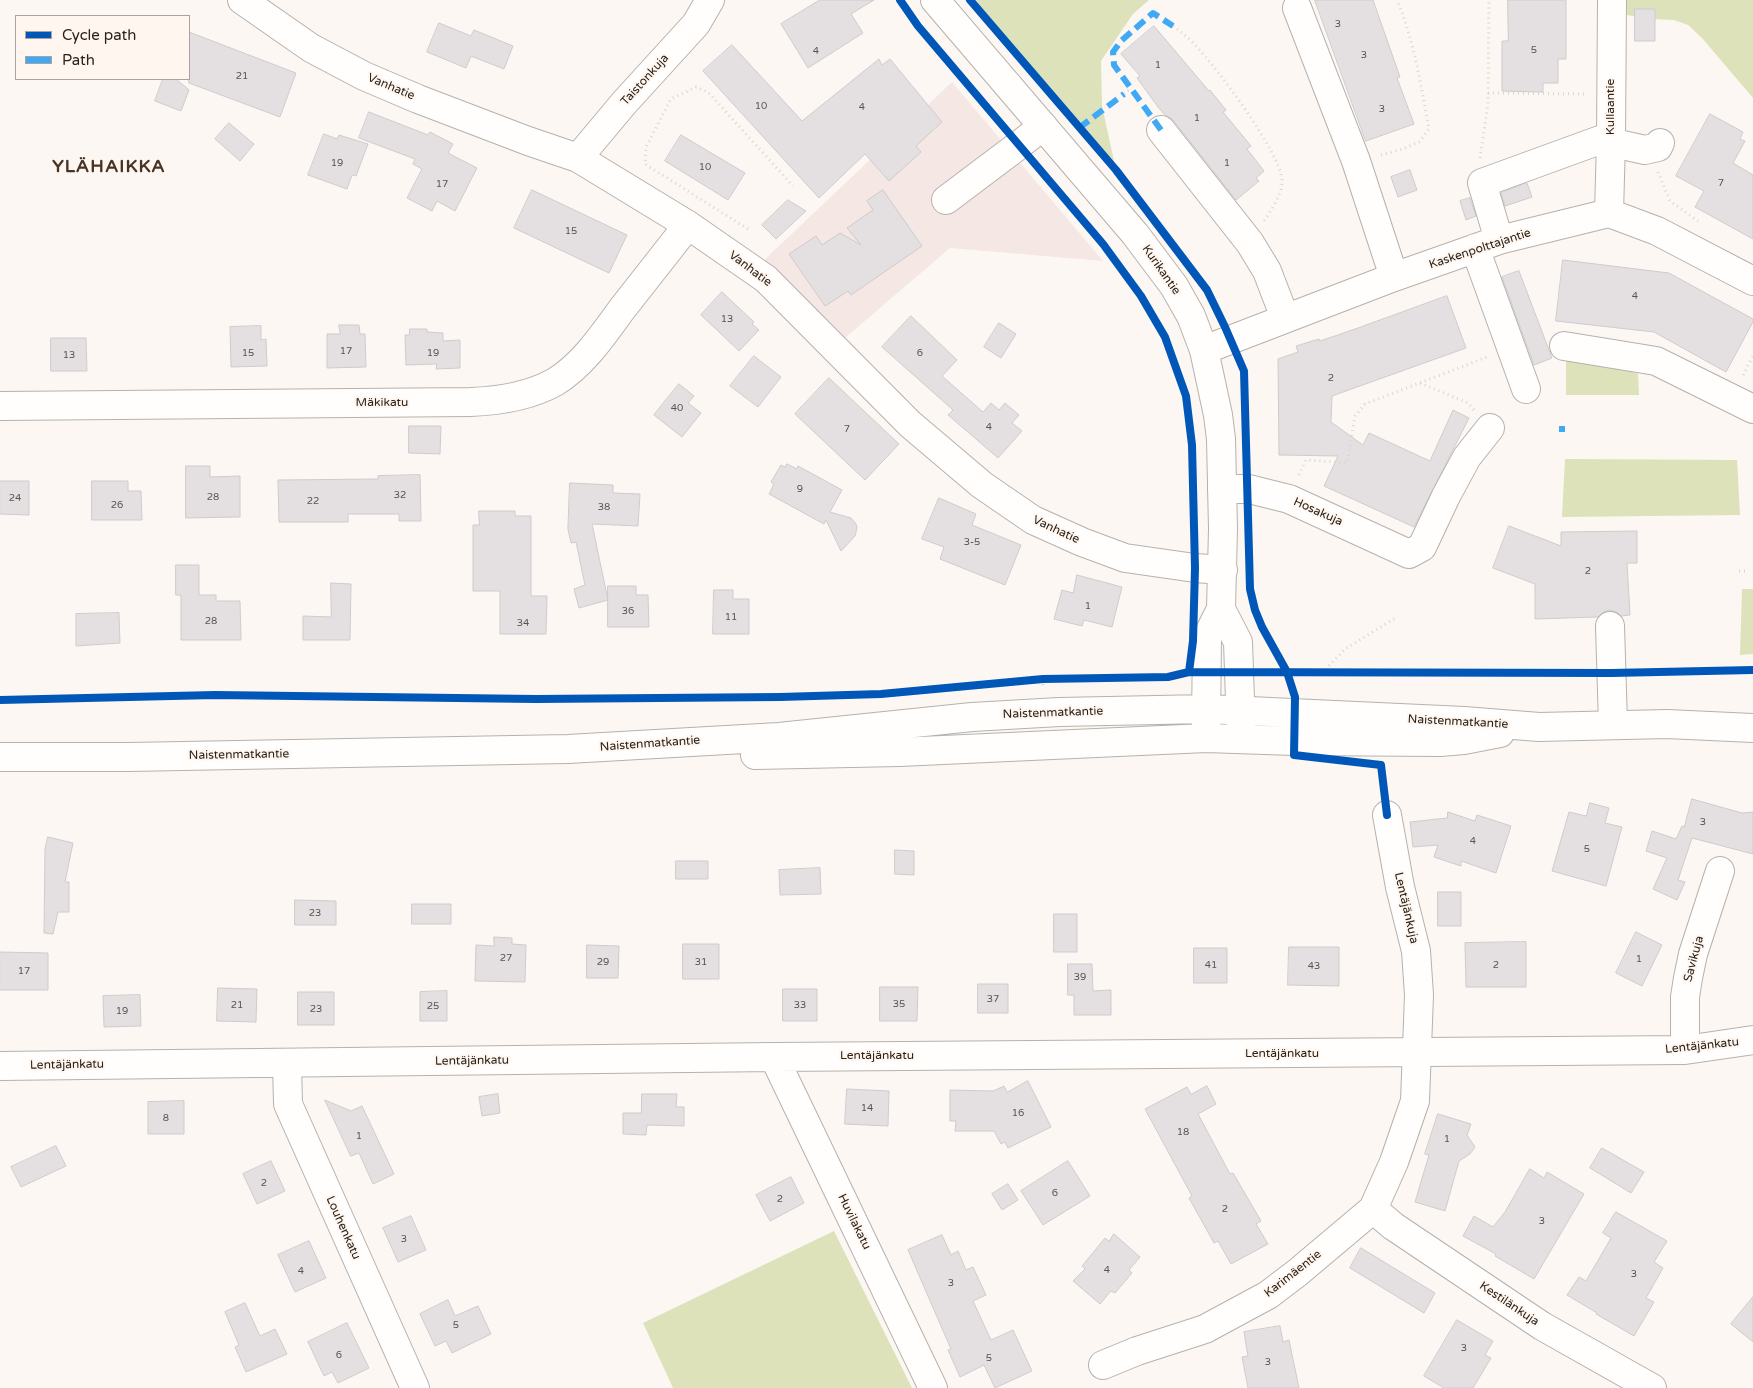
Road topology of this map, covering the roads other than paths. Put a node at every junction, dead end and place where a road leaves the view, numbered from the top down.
1 (242, 0) edge
2 (710, 0) edge
3 (935, 0) edge
4 (1612, 0) edge
5 (1297, 8) dead end
6 (1043, 126) junction
7 (1161, 130) dead end
8 (1611, 141) junction
9 (1652, 146) road end
10 (578, 158) junction
11 (946, 200) dead end
12 (1608, 213) junction
13 (688, 225) junction
14 (1487, 244) junction
15 (1394, 277) junction
16 (1753, 281) edge
17 (1285, 318) junction
18 (1564, 346) dead end
19 (1204, 350) junction
20 (1526, 388) dead end
21 (0, 406) edge
22 (1753, 409) edge
23 (1490, 428) road end
24 (1222, 489) junction
25 (1223, 570) junction
26 (1221, 609) junction
27 (1610, 626) dead end
28 (1206, 709) junction
29 (1241, 710) junction
30 (1753, 718) edge
31 (1613, 724) junction
32 (1667, 724) junction
33 (1539, 727) junction
34 (1753, 728) edge
35 (1206, 738) junction
36 (1242, 738) junction
37 (568, 749) junction
38 (0, 757) edge
39 (1387, 815) dead end
40 (1720, 871) dead end
41 (1753, 1040) edge
42 (1685, 1050) junction
43 (1417, 1052) junction
44 (774, 1057) junction
45 (288, 1063) junction
46 (0, 1066) edge
47 (1373, 1210) junction
48 (1103, 1365) dead end
49 (415, 1388) edge
50 (933, 1388) edge
51 (1652, 1388) edge

1 - 10 street, Vanhatie
2 - 10 street, Taistonkuja
3 - 6 street, Kurikantie
4 - 8 street, Kullaantie
5 - 15 street
6 - 11 street
6 - 19 street, Kurikantie
7 - 17 street
8 - 9 street
8 - 12 street, Kullaantie
8 - 14 street
10 - 13 street, Vanhatie
12 - 14 street, Kaskenpolttajantie
12 - 16 street
13 - 21 street, Mäkikatu
13 - 25 street, Vanhatie
14 - 15 street, Kaskenpolttajantie
14 - 20 street
15 - 17 street, Kaskenpolttajantie
17 - 19 street, Kaskenpolttajantie
18 - 22 street
19 - 24 street, Kurikantie
23 - 24 street, Hosakuja
24 - 25 street, Kurikantie
25 - 26 street, Kurikantie
26 - 28 street, Kurikantie
26 - 29 street
27 - 31 street
28 - 29 street, Naistenmatkantie
28 - 35 street, Kurikantie
28 - 37 street, Naistenmatkantie
29 - 33 street, Naistenmatkantie
29 - 36 street
30 - 32 street, Naistenmatkantie
31 - 32 street, Naistenmatkantie
31 - 33 street, Naistenmatkantie
32 - 34 street, Naistenmatkantie
33 - 36 street, Naistenmatkantie
35 - 36 street, Naistenmatkantie
35 - 37 street, Naistenmatkantie
37 - 38 street, Naistenmatkantie
39 - 43 street, Lentäjänkuja
40 - 42 street, Savikuja
41 - 42 street, Lentäjänkatu
42 - 43 street, Lentäjänkatu
43 - 44 street, Lentäjänkatu
43 - 47 street, Karimäentie
44 - 45 street, Lentäjänkatu
44 - 50 street, Huvilakatu
45 - 46 street, Lentäjänkatu
45 - 49 street, Louhenkatu
47 - 48 street, Karimäentie
47 - 51 street, Kestilänkuja

